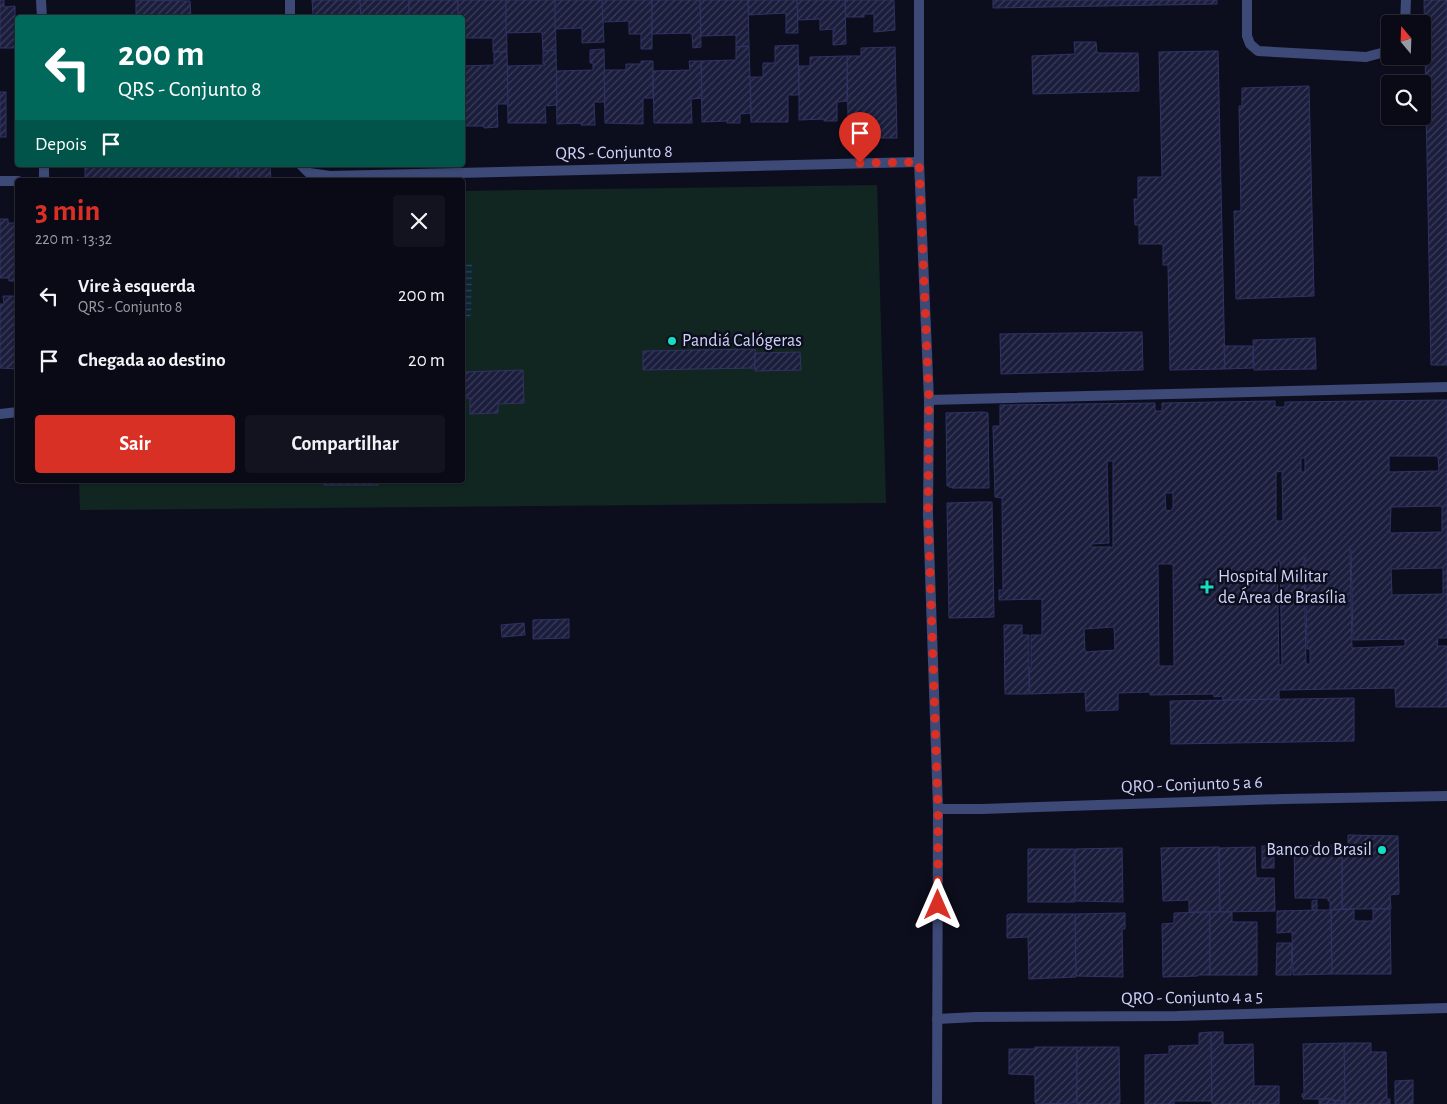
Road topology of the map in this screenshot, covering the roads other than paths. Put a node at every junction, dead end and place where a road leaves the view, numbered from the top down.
1 (41, 0) edge
2 (290, 0) edge
3 (919, 0) edge
4 (1246, 0) edge
5 (1406, 0) edge
6 (42, 15) edge
7 (290, 15) edge
8 (1405, 15) edge
9 (1381, 53) edge
10 (919, 162) junction
11 (303, 167) edge
12 (15, 180) edge
13 (0, 181) edge
14 (1447, 387) edge
15 (929, 400) junction
16 (15, 412) edge
17 (0, 414) edge
18 (1447, 796) edge
19 (938, 809) junction
20 (1447, 1008) edge
21 (937, 1019) junction
22 (937, 1104) edge

1 - 6 street
2 - 7 street
3 - 10 street
4 - 9 street
5 - 8 street
10 - 11 street, QRS - Conjunto 8
10 - 15 street
12 - 13 street
14 - 15 street
15 - 19 street
16 - 17 street
18 - 19 street, QRO - Conjunto 5 a 6
19 - 21 street
20 - 21 street, QRO - Conjunto 4 a 5
21 - 22 street

